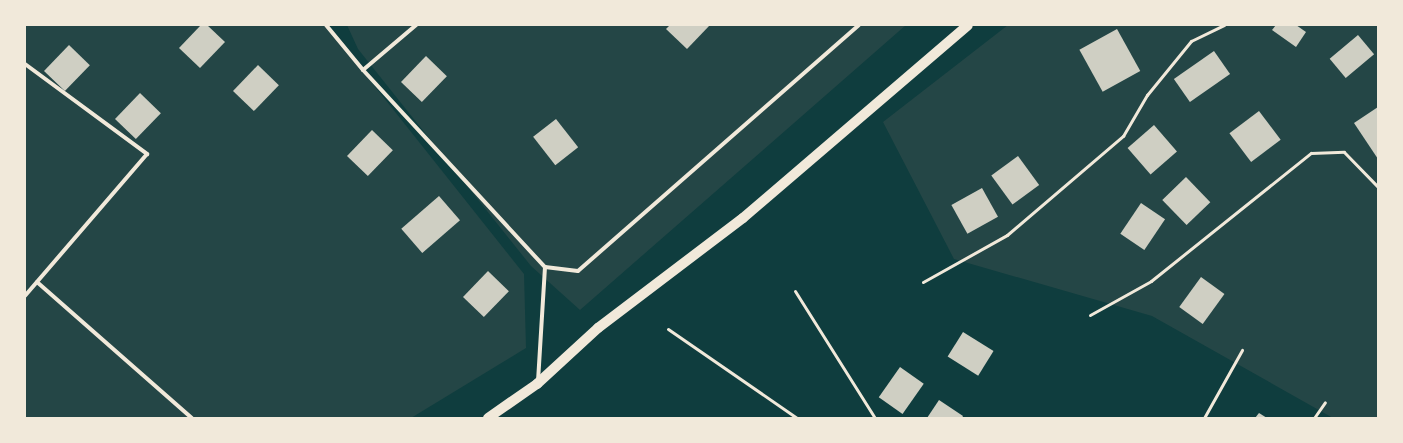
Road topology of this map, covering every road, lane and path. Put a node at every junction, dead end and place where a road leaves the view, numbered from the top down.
1 (326, 25) edge
2 (416, 25) edge
3 (859, 25) edge
4 (968, 25) edge
5 (1224, 25) edge
6 (25, 64) edge
7 (364, 70) junction
8 (1378, 187) edge
9 (545, 267) junction
10 (37, 282) junction
11 (923, 282) dead end
12 (795, 292) dead end
13 (25, 296) edge
14 (1090, 315) dead end
15 (668, 329) dead end
16 (1242, 350) dead end
17 (537, 384) junction
18 (1325, 402) dead end
19 (192, 418) edge
20 (488, 418) edge
21 (797, 418) edge
22 (875, 418) edge
23 (1204, 418) edge
24 (1314, 418) edge

1 - 7 lane
2 - 7 lane
3 - 9 lane
4 - 17 main road
5 - 11 path
6 - 10 lane
7 - 9 lane
8 - 14 path
9 - 17 lane
10 - 13 lane
10 - 19 lane
12 - 22 path
15 - 21 path
16 - 23 path
17 - 20 main road
18 - 24 path

